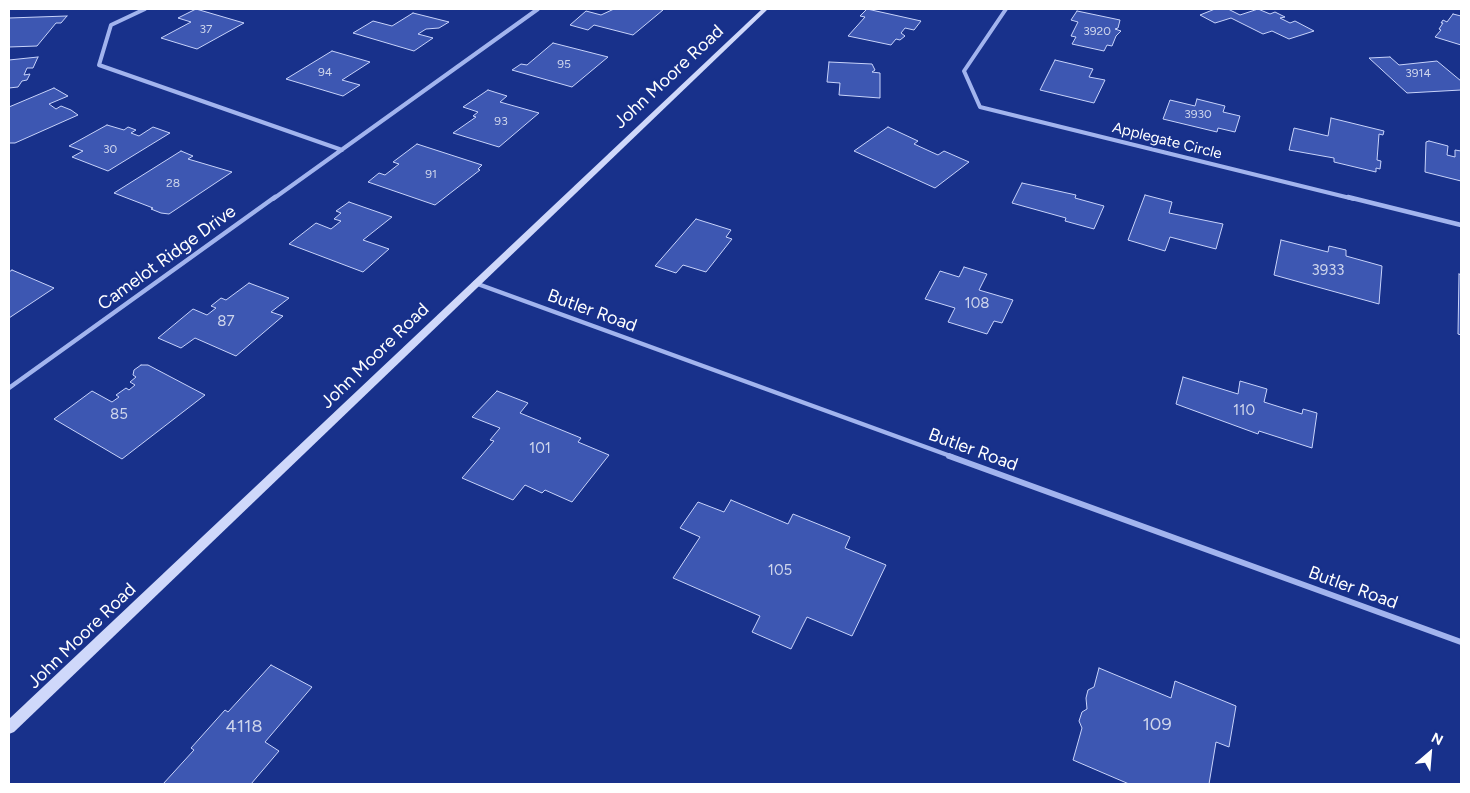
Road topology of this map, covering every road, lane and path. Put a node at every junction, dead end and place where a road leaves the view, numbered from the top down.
1 (145, 9) edge
2 (538, 9) edge
3 (765, 9) edge
4 (1006, 9) edge
5 (342, 150) junction
6 (1461, 225) edge
7 (474, 283) junction
8 (9, 388) edge
9 (1461, 642) edge
10 (9, 728) edge

1 - 5 street
2 - 5 street, Camelot Ridge Drive
3 - 7 street, John Moore Road
4 - 6 street, Applegate Circle
5 - 8 street, Camelot Ridge Drive
7 - 9 street, Butler Road
7 - 10 street, John Moore Road

